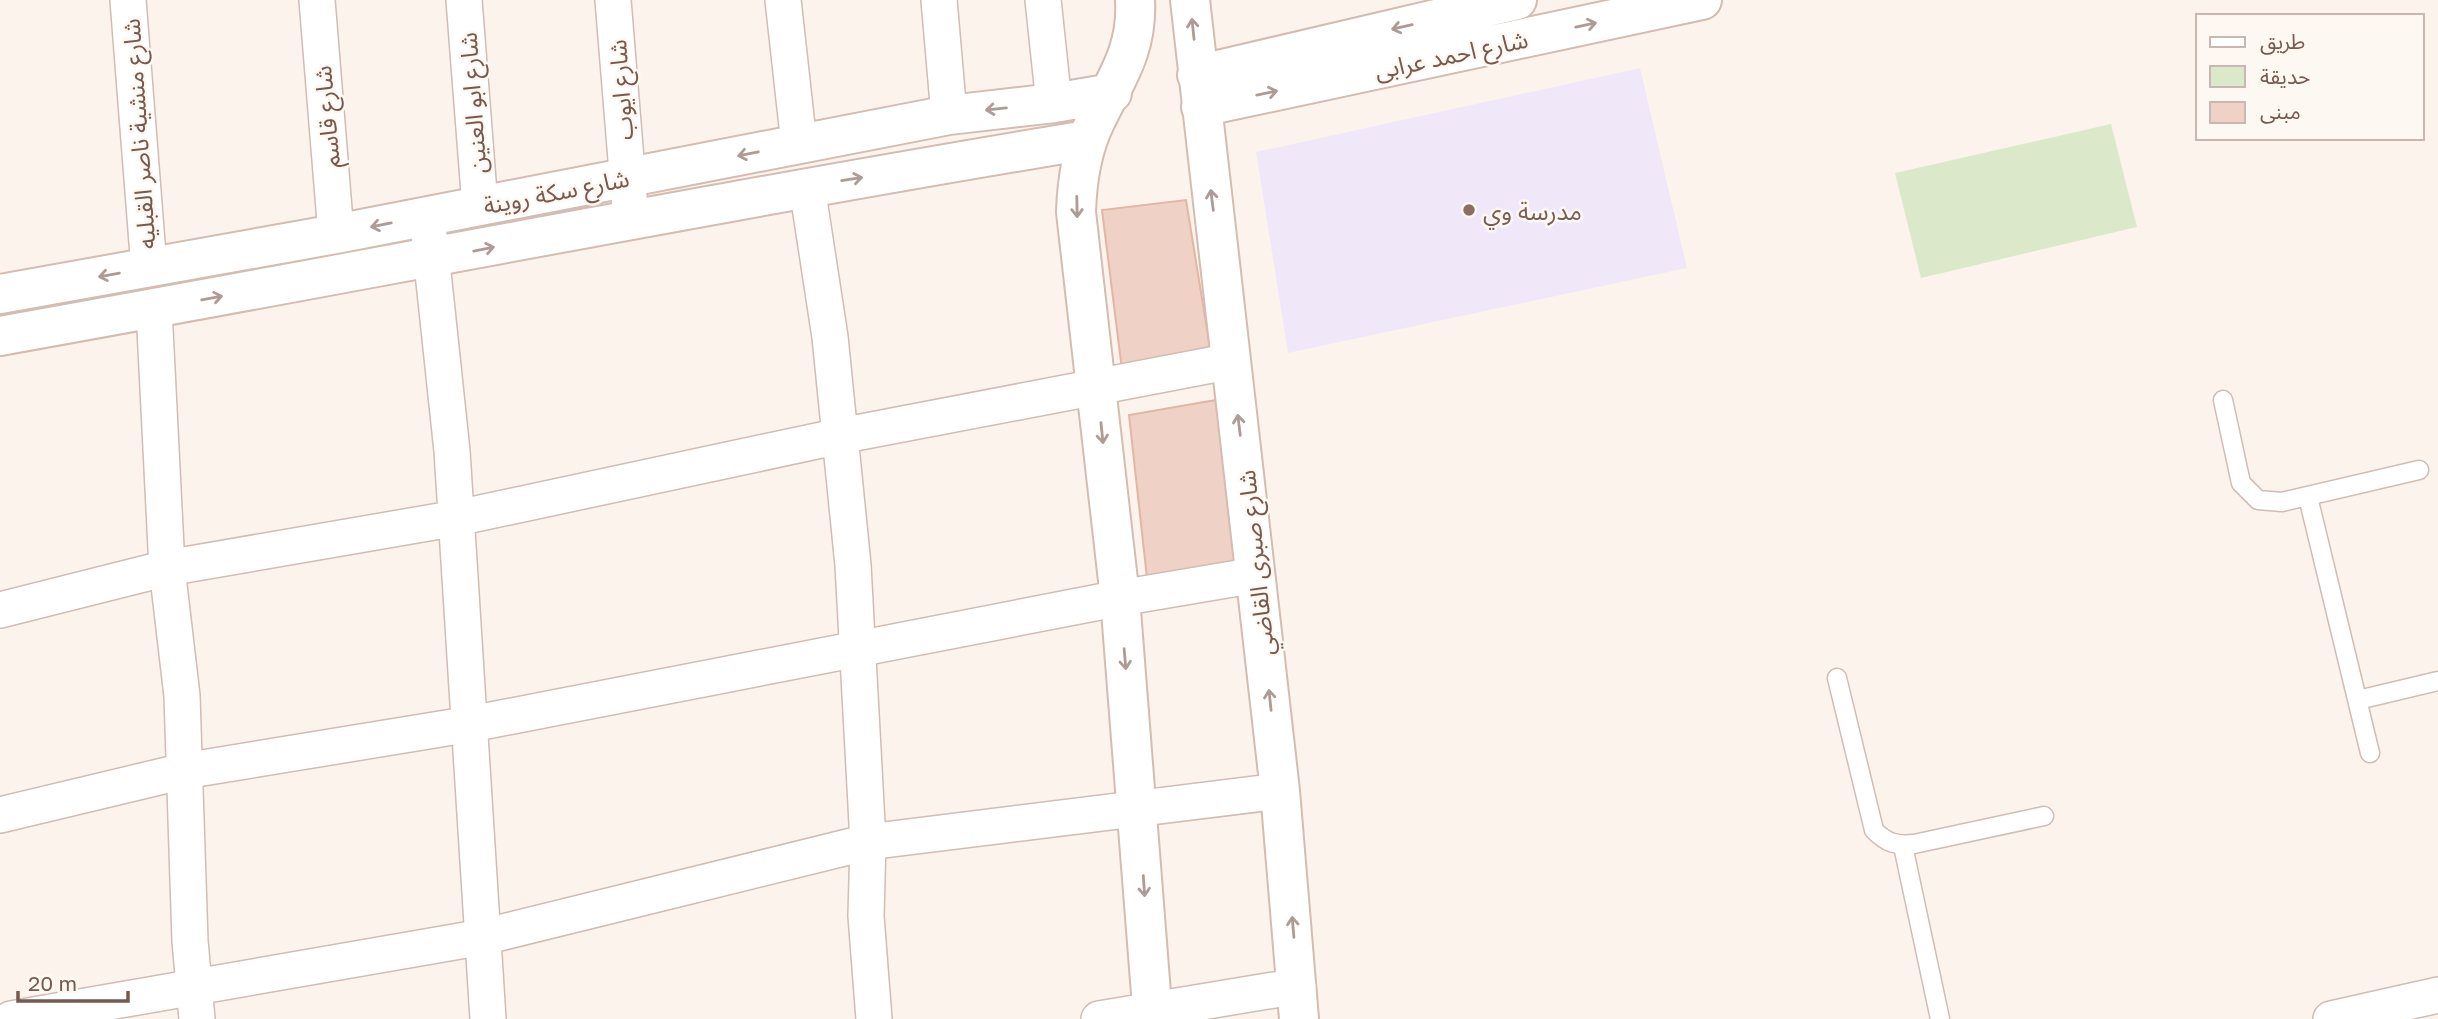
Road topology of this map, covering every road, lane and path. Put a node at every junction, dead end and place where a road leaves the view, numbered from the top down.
1 (128, 0) edge
2 (317, 0) edge
3 (464, 0) edge
4 (613, 0) edge
5 (783, 0) edge
6 (939, 0) edge
7 (1043, 0) edge
8 (1135, 0) edge
9 (1190, 0) edge
10 (1518, 0) edge
11 (1702, 0) edge
12 (1452, 7) edge
13 (1530, 38) junction
14 (1199, 91) junction
15 (1112, 93) junction
16 (1054, 103) junction
17 (949, 115) junction
18 (1087, 140) junction
19 (799, 144) junction
20 (626, 177) junction
21 (807, 187) junction
22 (480, 206) junction
23 (427, 216) junction
24 (631, 221) junction
25 (336, 234) junction
26 (432, 259) junction
27 (149, 268) junction
28 (0, 295) edge
29 (154, 309) junction
30 (0, 336) edge
31 (1232, 360) junction
32 (1097, 384) junction
33 (2223, 400) dead end
34 (840, 436) junction
35 (2419, 470) dead end
36 (2308, 497) junction
37 (457, 518) junction
38 (167, 568) junction
39 (1256, 575) junction
40 (1120, 598) junction
41 (0, 610) edge
42 (857, 649) junction
43 (1837, 678) dead end
44 (2438, 681) edge
45 (2358, 700) junction
46 (471, 724) junction
47 (2371, 753) dead end
48 (184, 771) junction
49 (1280, 791) junction
50 (1139, 810) junction
51 (0, 815) edge
52 (2044, 816) dead end
53 (868, 842) junction
54 (1903, 846) junction
55 (483, 937) junction
56 (2438, 995) edge
57 (196, 1002) edge
58 (1299, 1003) edge
59 (1153, 1014) edge
60 (11, 1019) edge
61 (488, 1019) edge
62 (874, 1019) edge
63 (1099, 1019) edge
64 (1940, 1019) edge
65 (2331, 1019) edge

1 - 27 street, شارع منشية ناصر القبليه
2 - 25 street, شارع قاسم
3 - 22 street, شارع ابو العنين
4 - 20 street, شارع ايوب
5 - 19 street
6 - 17 street
7 - 16 street
8 - 15 street
14 -> 9 street, شارع صبرى القاضي
10 - 12 street, شارع احمد عرابى
10 - 13 street
13 -> 11 street, شارع احمد عرابى
12 -> 14 street, شارع احمد عرابى
14 -> 13 street, شارع احمد عرابى
31 -> 14 street, شارع صبرى القاضي
15 - 16 street, شارع سكة روينة
15 - 18 street
16 -> 17 street, شارع سكة روينة
17 - 19 street, شارع سكة روينة
21 -> 18 street, شارع سكة روينة
18 -> 32 street
19 -> 20 street, شارع سكة روينة
20 - 22 street, شارع سكة روينة
20 - 24 street, شارع ايوب
21 - 24 street, شارع سكة روينة
21 - 34 street
22 - 23 street, شارع سكة روينة
23 -> 25 street, شارع سكة روينة
23 - 26 street
26 -> 24 street, شارع سكة روينة
25 - 27 street, شارع سكة روينة
29 -> 26 street, شارع سكة روينة
26 - 37 street
27 -> 28 street, شارع سكة روينة
29 - 30 street, شارع سكة روينة
29 - 38 street
31 - 32 street
39 -> 31 street, شارع صبرى القاضي
32 - 34 street
32 -> 40 street
33 - 36 lane
34 - 37 street
34 - 42 street
35 - 36 lane
36 - 45 lane
37 - 38 street
37 - 46 street
38 - 41 street
38 - 48 street
39 - 40 street
49 -> 39 street, شارع صبرى القاضي
40 - 42 street
40 -> 50 street
42 - 46 street
42 - 53 street
43 - 54 lane
44 - 45 lane
45 - 47 lane
46 - 48 street
46 - 55 street
48 - 51 street
48 - 57 street
49 - 50 street
58 -> 49 street, شارع صبرى القاضي
50 - 53 street
50 -> 59 street
52 - 54 lane
53 - 55 street
53 - 62 street
54 - 64 lane
55 - 57 street
55 - 61 street
56 - 65 street
57 - 60 street
58 - 59 street
59 - 63 street

